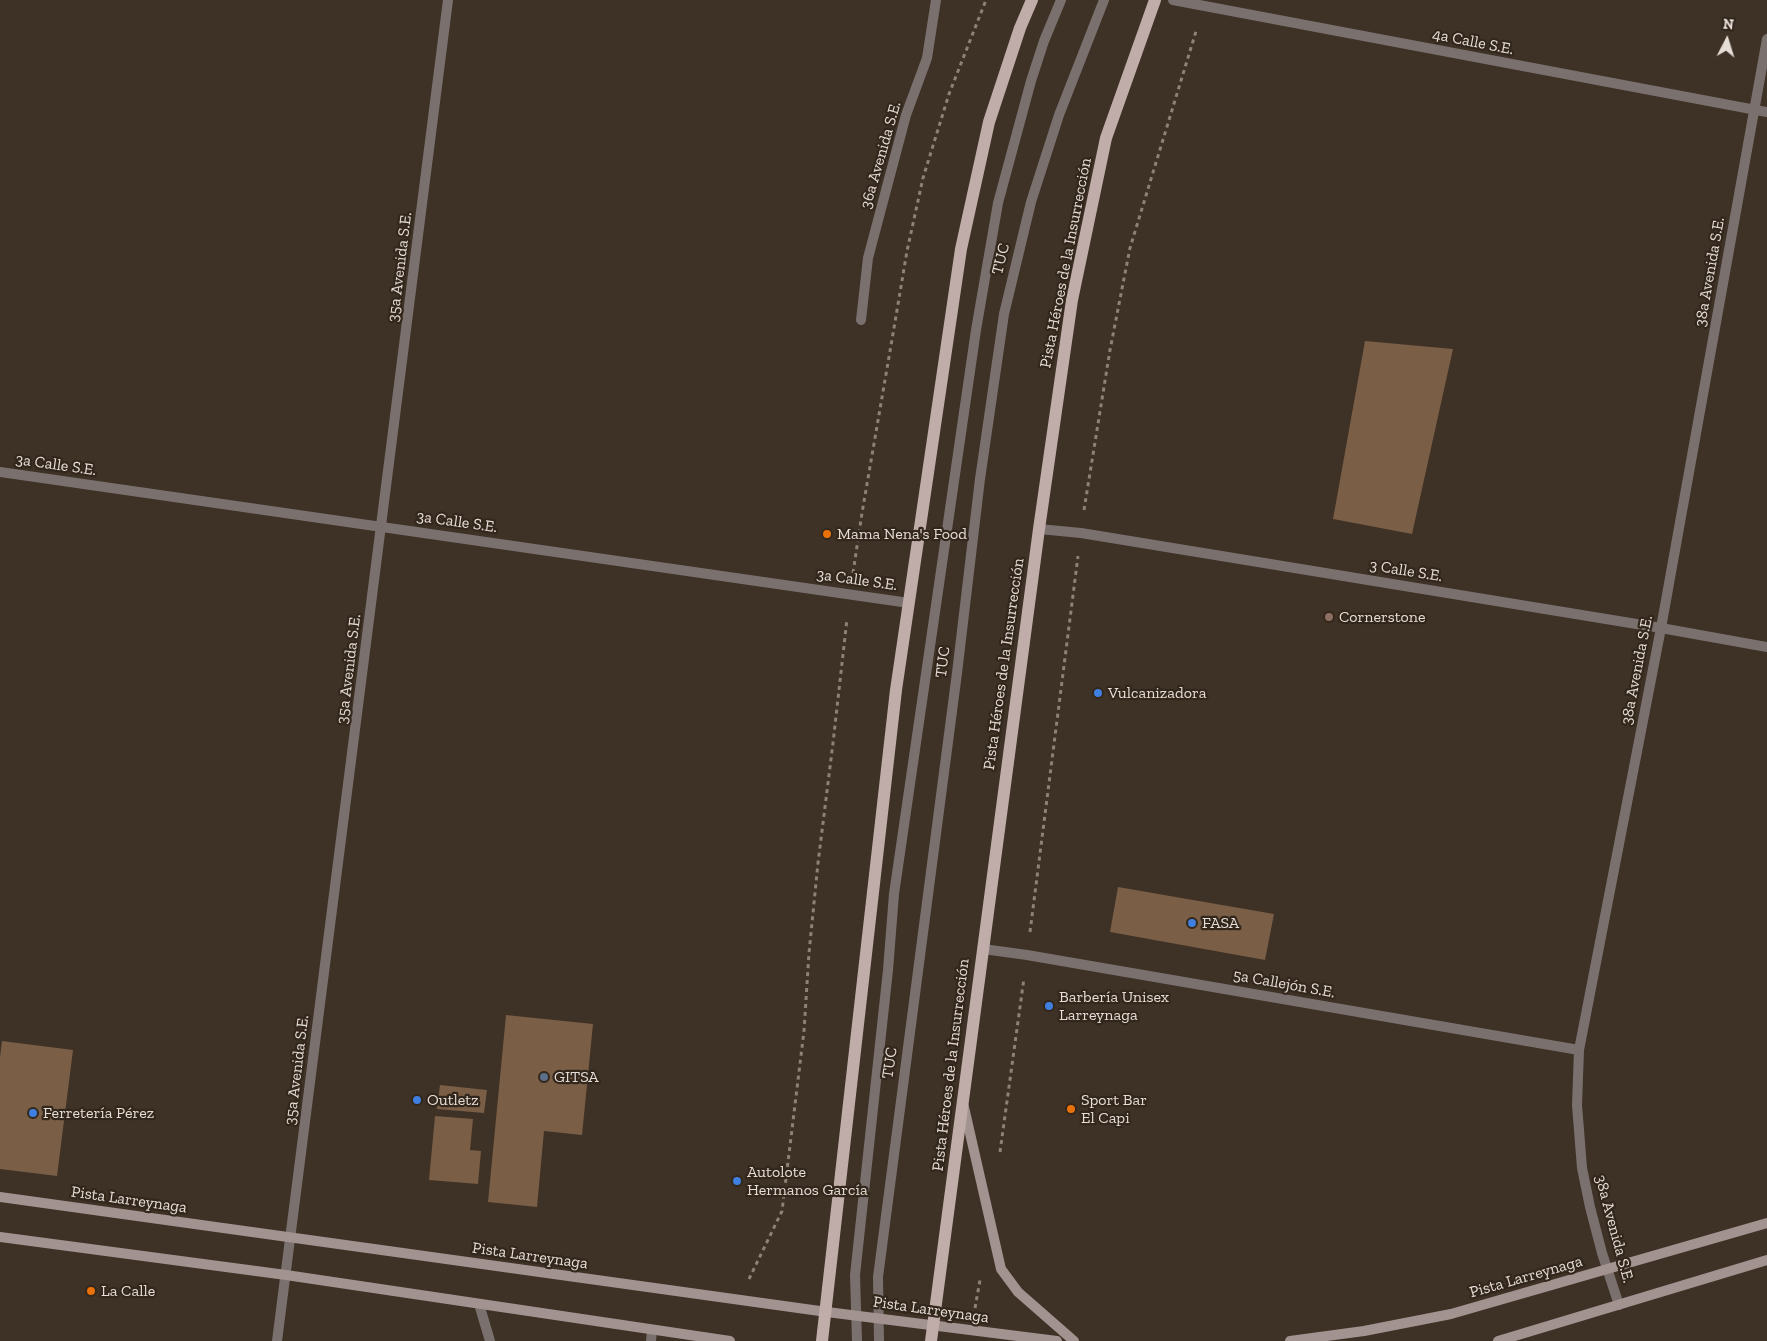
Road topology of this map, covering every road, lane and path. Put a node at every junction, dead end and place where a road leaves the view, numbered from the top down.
1 (448, 0) edge
2 (936, 0) edge
3 (986, 0) edge
4 (1032, 0) edge
5 (1061, 0) edge
6 (1104, 0) edge
7 (1155, 0) edge
8 (1173, 0) edge
9 (1206, 6) junction
10 (1767, 39) edge
11 (1754, 110) junction
12 (1767, 112) edge
13 (861, 320) dead end
14 (0, 472) edge
15 (382, 526) junction
16 (1039, 529) junction
17 (1080, 533) junction
18 (850, 594) junction
19 (909, 603) junction
20 (1661, 628) junction
21 (1767, 647) edge
22 (983, 949) junction
23 (1027, 955) junction
24 (1579, 1050) junction
25 (964, 1104) junction
26 (1000, 1154) dead end
27 (0, 1197) edge
28 (1767, 1224) edge
29 (0, 1237) edge
30 (291, 1237) junction
31 (1767, 1260) edge
32 (1608, 1269) junction
33 (981, 1274) dead end
34 (286, 1276) junction
35 (746, 1301) junction
36 (479, 1304) junction
37 (1619, 1305) junction
38 (826, 1312) junction
39 (855, 1315) junction
40 (879, 1318) junction
41 (933, 1326) junction
42 (652, 1330) junction
43 (972, 1331) junction
44 (277, 1341) edge
45 (490, 1341) edge
46 (651, 1341) edge
47 (730, 1341) edge
48 (822, 1341) edge
49 (857, 1341) edge
50 (879, 1341) edge
51 (931, 1341) edge
52 (1056, 1341) edge
53 (1074, 1341) edge
54 (1290, 1341) edge
55 (1498, 1341) edge

1 - 15 street, 35a Avenida S.E.
2 - 13 street, 36a Avenida S.E.
3 - 18 path
4 - 19 main road
5 - 39 street, TUC
6 - 40 street, TUC
7 - 16 main road, Pista Héroes de la Insurrección
8 - 9 street, 4a Calle S.E.
9 - 11 street, 4a Calle S.E.
9 - 17 path
10 - 11 street, 38a Avenida S.E.
11 - 12 street, 4a Calle S.E.
11 - 20 street, 38a Avenida S.E.
14 - 15 street, 3a Calle S.E.
15 - 18 street, 3a Calle S.E.
15 - 30 street, 35a Avenida S.E.
16 - 17 street, 3 Calle S.E.
16 - 22 main road, Pista Héroes de la Insurrección
17 - 20 street, 3 Calle S.E.
17 - 23 path
18 - 19 street, 3a Calle S.E.
18 - 35 path
19 - 38 main road
20 - 21 street, 3 Calle S.E.
20 - 24 street, 38a Avenida S.E.
22 - 23 street, 5a Callejón S.E.
22 - 25 main road, Pista Héroes de la Insurrección
23 - 24 street, 5a Callejón S.E.
23 - 26 path
24 - 32 street, 38a Avenida S.E.
25 - 41 main road, Pista Héroes de la Insurrección
25 - 53 main road
27 - 30 main road, Pista Larreynaga
28 - 32 main road, Pista Larreynaga
29 - 34 main road
30 - 34 street, 35a Avenida S.E.
30 - 35 main road, Pista Larreynaga
31 - 37 main road
32 - 37 street, 38a Avenida S.E.
32 - 54 main road, Pista Larreynaga
33 - 43 path
34 - 36 main road
34 - 44 street, 35a Avenida S.E.
35 - 38 main road, Pista Larreynaga
36 - 42 main road
36 - 45 street
37 - 55 main road
38 - 39 main road, Pista Larreynaga
38 - 48 main road
39 - 40 main road, Pista Larreynaga
39 - 49 street, TUC
40 - 41 main road, Pista Larreynaga
40 - 50 street, TUC
41 - 43 main road, Pista Larreynaga
41 - 51 main road, Pista Héroes de la Insurrección
42 - 46 street
42 - 47 main road
43 - 52 main road, Pista Larreynaga

